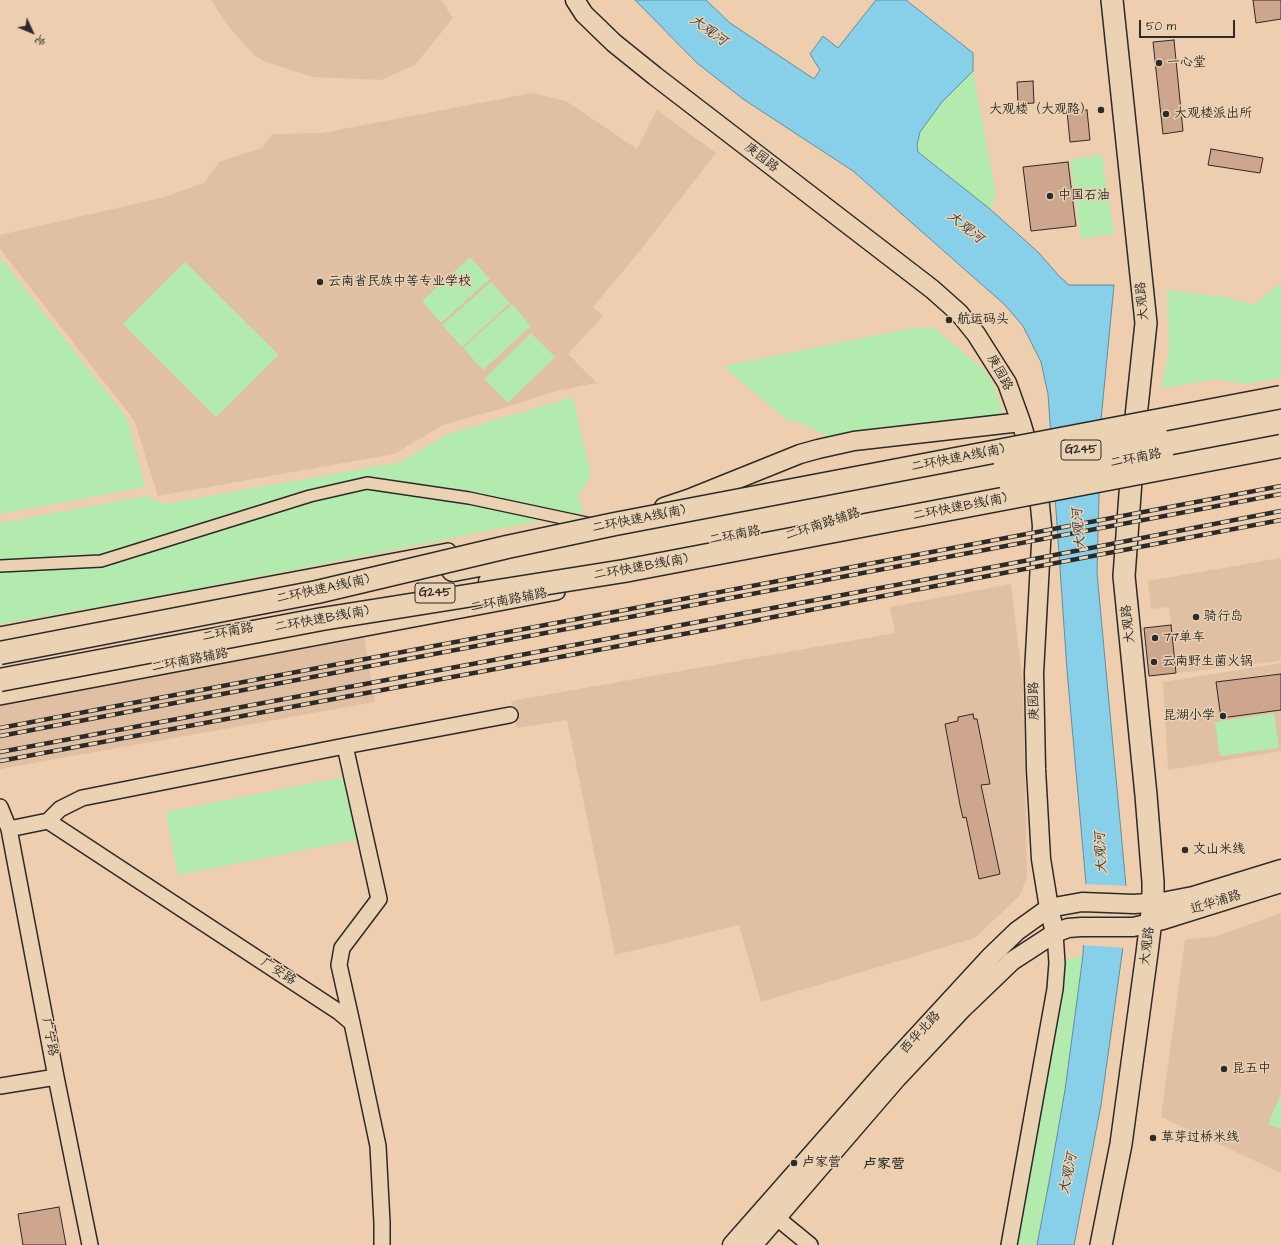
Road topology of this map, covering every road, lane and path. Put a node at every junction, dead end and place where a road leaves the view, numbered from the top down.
1 (575, 0) edge
2 (1112, 0) edge
3 (1281, 397) edge
4 (1281, 411) edge
5 (1021, 422) junction
6 (1281, 431) edge
7 (1159, 445) junction
8 (1281, 446) edge
9 (868, 500) junction
10 (632, 516) junction
11 (591, 524) junction
12 (0, 566) edge
13 (0, 635) edge
14 (0, 653) edge
15 (0, 656) edge
16 (0, 676) edge
17 (0, 680) edge
18 (0, 697) edge
19 (510, 715) dead end
20 (345, 746) junction
21 (0, 807) edge
22 (48, 821) junction
23 (9, 829) junction
24 (1281, 869) edge
25 (1281, 883) edge
26 (1048, 908) junction
27 (1152, 913) junction
28 (1055, 933) junction
29 (352, 1023) junction
30 (56, 1078) junction
31 (0, 1086) edge
32 (777, 1218) junction
33 (90, 1245) edge
34 (382, 1245) edge
35 (732, 1245) edge
36 (753, 1245) edge
37 (810, 1245) edge
38 (1009, 1245) edge
39 (1101, 1245) edge

1 - 5 street, 庚园路
2 - 27 main road, 大观路
3 - 14 main road, 二环快速A线(南), bridge
4 - 7 main road, 二环南路 / G245
5 - 10 street
5 - 26 street, 庚园路
6 - 7 main road, 二环南路 / G245
7 - 9 main road, 二环南路 / G245, bridge
8 - 17 main road, 二环快速B线(南), bridge
9 - 10 street, 二环南路辅路
9 - 15 main road, 二环南路 / G245
9 - 16 main road, 二环南路 / G245
9 - 18 street, 二环南路辅路
10 - 11 street, 二环南路辅路
11 - 12 street
11 - 13 street, 二环南路辅路
19 - 20 street
20 - 22 street
20 - 29 street
21 - 23 street, 广宁路
22 - 23 street
22 - 29 street, 广安路
23 - 30 street, 广宁路
24 - 27 street, 近华浦路
25 - 27 street, 近华浦路
26 - 27 street, 西华北路
26 - 28 street, 庚园路
26 - 35 street, 西华北路
27 - 28 street, 西华北路
27 - 39 main road, 大观路
28 - 32 street, 西华北路
28 - 38 street
29 - 34 street
30 - 31 street
30 - 33 street, 广宁路
32 - 36 street, 西华北路
32 - 37 street

